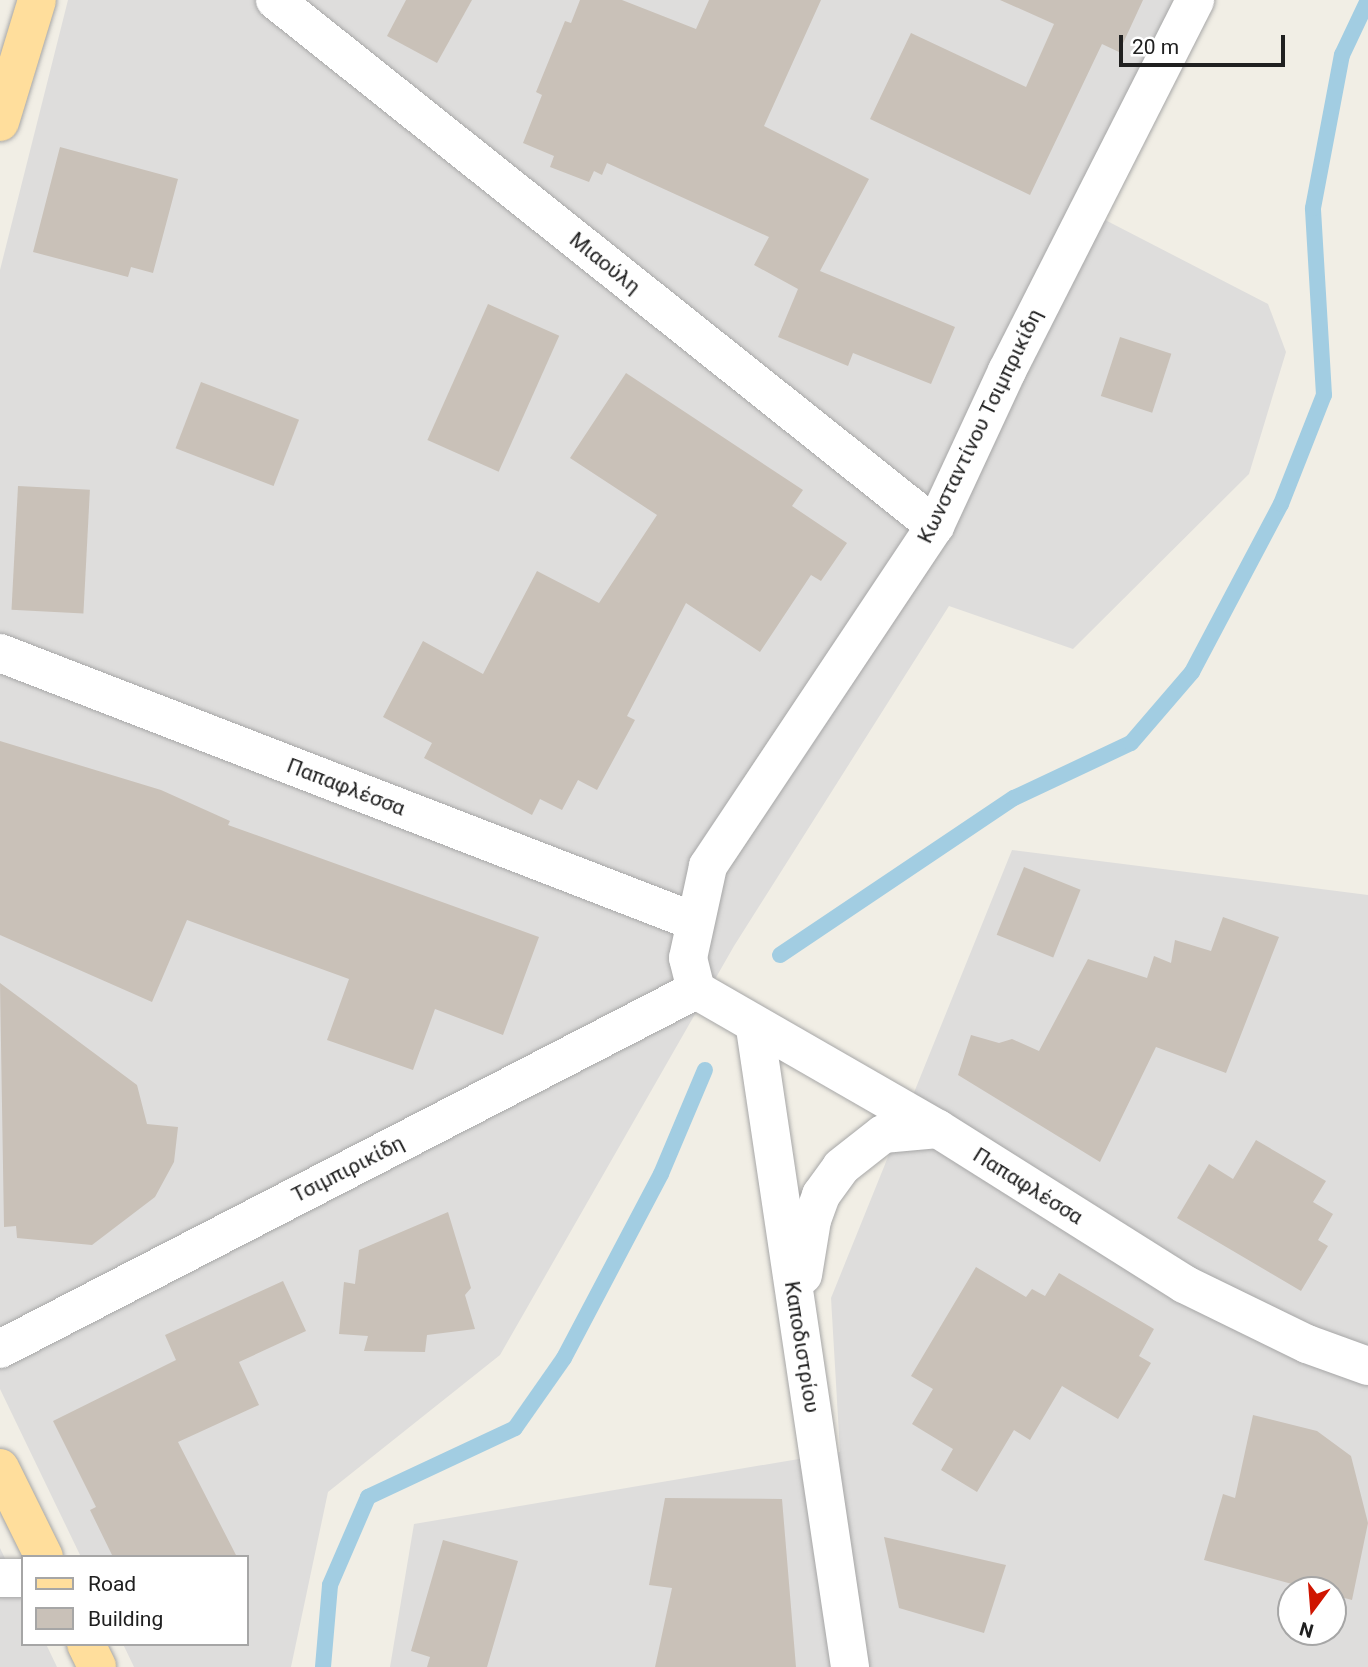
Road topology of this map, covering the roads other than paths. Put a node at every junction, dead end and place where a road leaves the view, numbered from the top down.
1 (275, 0) edge
2 (1195, 0) edge
3 (36, 2) edge
4 (0, 49) edge
5 (0, 122) edge
6 (935, 526) junction
7 (0, 653) edge
8 (693, 921) junction
9 (696, 990) junction
10 (755, 1028) junction
11 (938, 1129) junction
12 (797, 1315) junction
13 (0, 1349) edge
14 (1368, 1366) edge
15 (0, 1468) edge
16 (43, 1555) edge
17 (0, 1578) edge
18 (21, 1578) edge
19 (87, 1646) edge
20 (97, 1667) edge
21 (850, 1667) edge

1 - 6 street, Μιαούλη
2 - 6 street, Κωνσταντίνου Τσιμπρικίδη
3 - 4 main road
3 - 5 main road
6 - 8 street, Κωνσταντίνου Τσιμπρικίδη
7 - 8 street, Παπαφλέσσα
8 - 9 street, Κωνσταντίνου Τσιμπρικίδη
9 - 10 street, Παπαφλέσσα
9 - 13 street, Τσιμπιρικίδη
10 - 11 street, Παπαφλέσσα
10 - 12 street, Καποδιστρίου
11 - 12 street
11 - 14 street, Παπαφλέσσα
12 - 21 street, Καποδιστρίου
15 - 16 main road
17 - 18 street
19 - 20 main road

